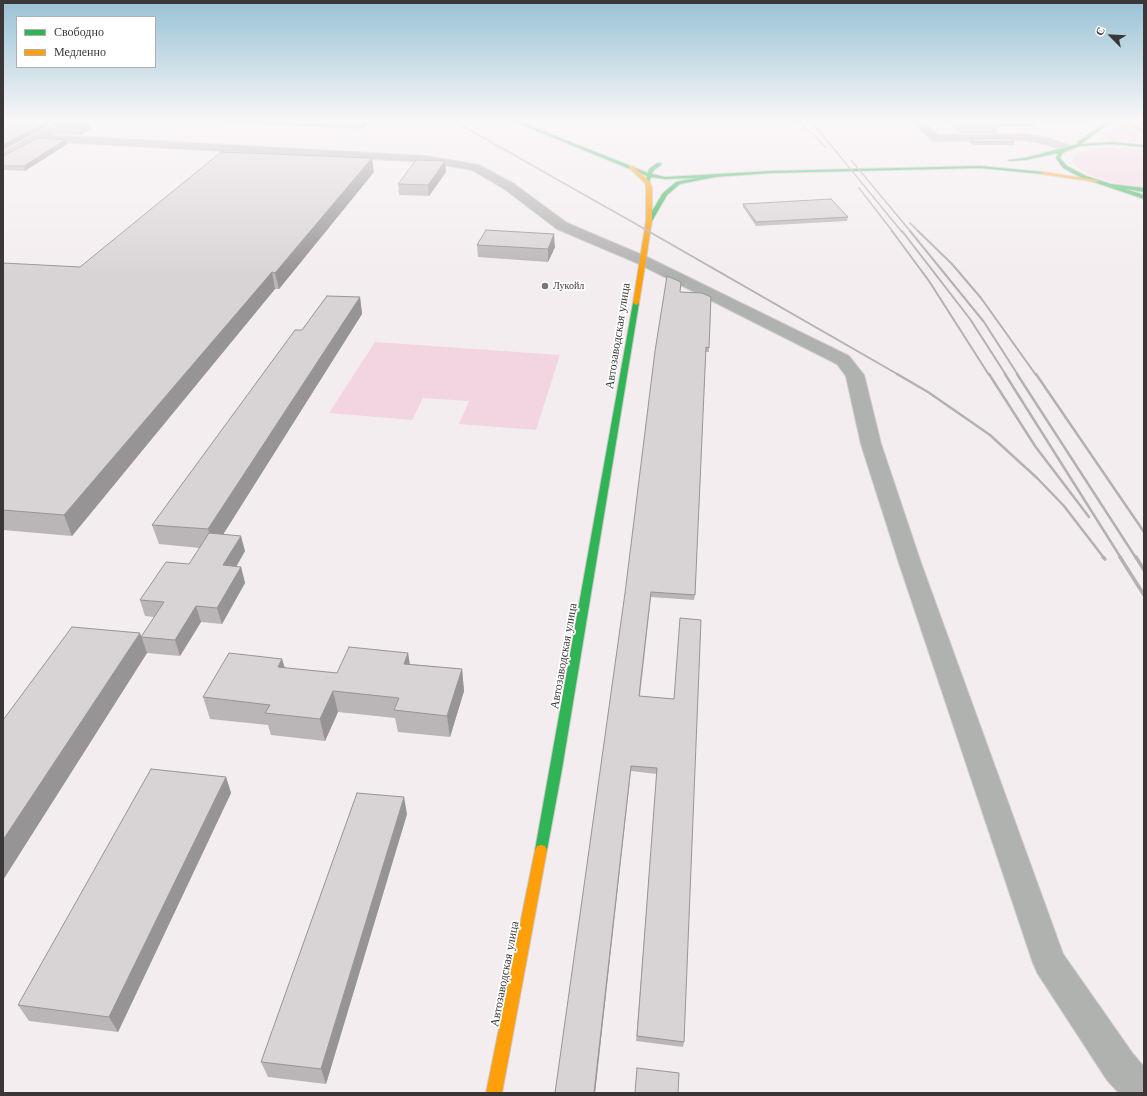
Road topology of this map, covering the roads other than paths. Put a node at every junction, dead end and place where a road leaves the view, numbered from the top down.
1 (484, 172) edge
2 (642, 172) edge
3 (650, 172) edge
4 (812, 172) edge
5 (1040, 172) edge
6 (1073, 172) edge
7 (719, 175) junction
8 (647, 178) junction
9 (1097, 181) junction
10 (1110, 185) junction
11 (1144, 190) edge
12 (1144, 197) edge
13 (649, 221) junction
14 (642, 260) junction
15 (494, 1093) edge
16 (1144, 1093) edge

1 - 14 street
2 - 8 main road
3 - 8 main road
4 - 7 main road
5 - 9 main road
6 - 9 main road
7 - 8 main road
7 - 13 main road
8 - 13 main road
9 - 10 main road
10 - 11 main road
10 - 12 main road
13 - 14 main road, Автозаводская улица
14 - 15 main road, Автозаводская улица
14 - 16 street

